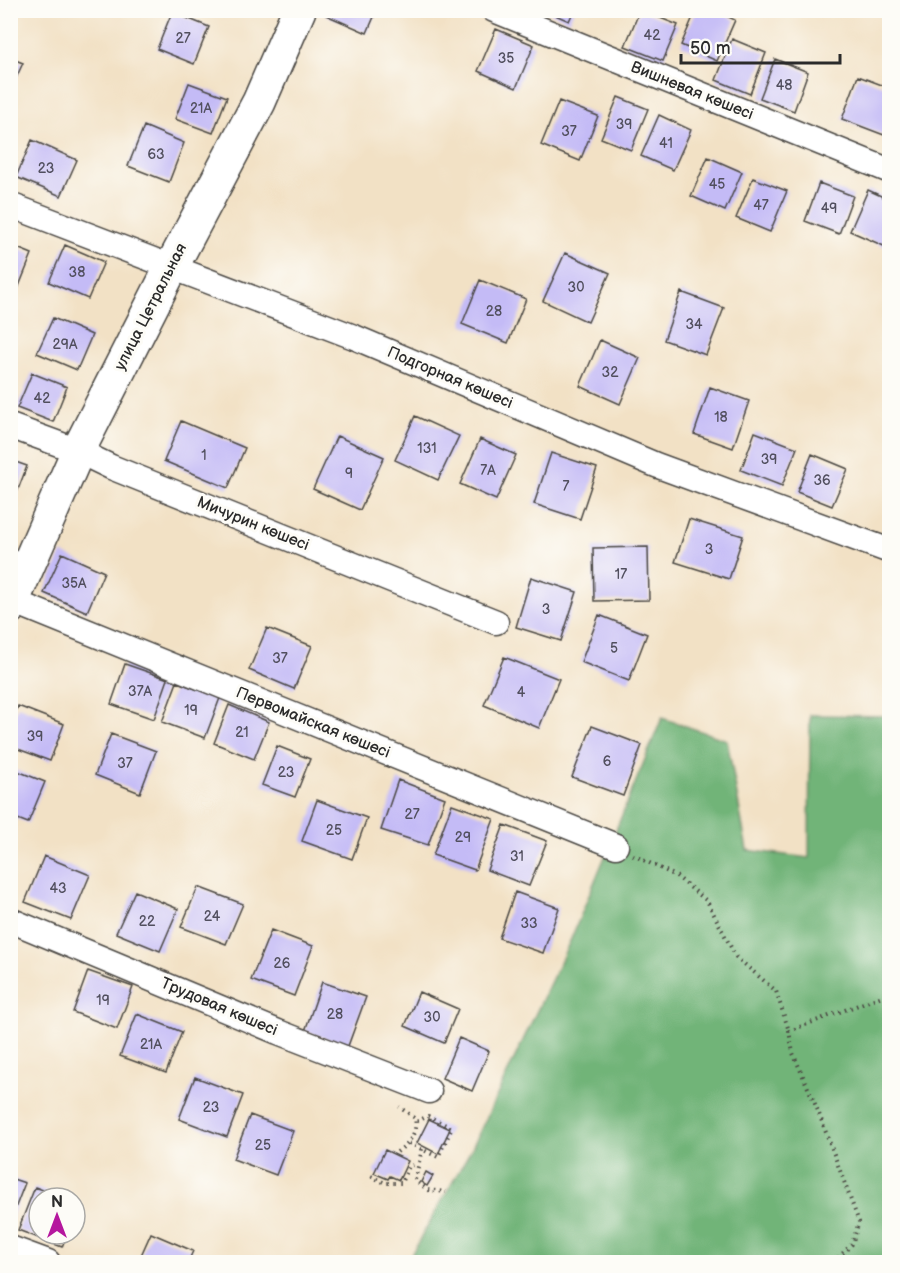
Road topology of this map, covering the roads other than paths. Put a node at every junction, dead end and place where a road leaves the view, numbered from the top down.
1 (299, 10) edge
2 (494, 10) edge
3 (890, 171) edge
4 (10, 205) edge
5 (171, 268) junction
6 (10, 426) edge
7 (78, 450) junction
8 (890, 552) edge
9 (11, 603) edge
10 (496, 622) dead end
11 (616, 846) road end
12 (10, 920) edge
13 (429, 1091) dead end
14 (10, 1248) edge
15 (48, 1263) edge

1 - 5 street, улица Цетральная
2 - 3 street, Вишневая көшесі
4 - 5 street, Подгорная көшесі
5 - 7 street, улица Цетральная
5 - 8 street, Подгорная көшесі
6 - 7 street, Мичурин көшесі
7 - 9 street, улица Цетральная
7 - 10 street, Мичурин көшесі
9 - 11 street, Первомайская көшесі
12 - 13 street, Трудовая көшесі
14 - 15 street

